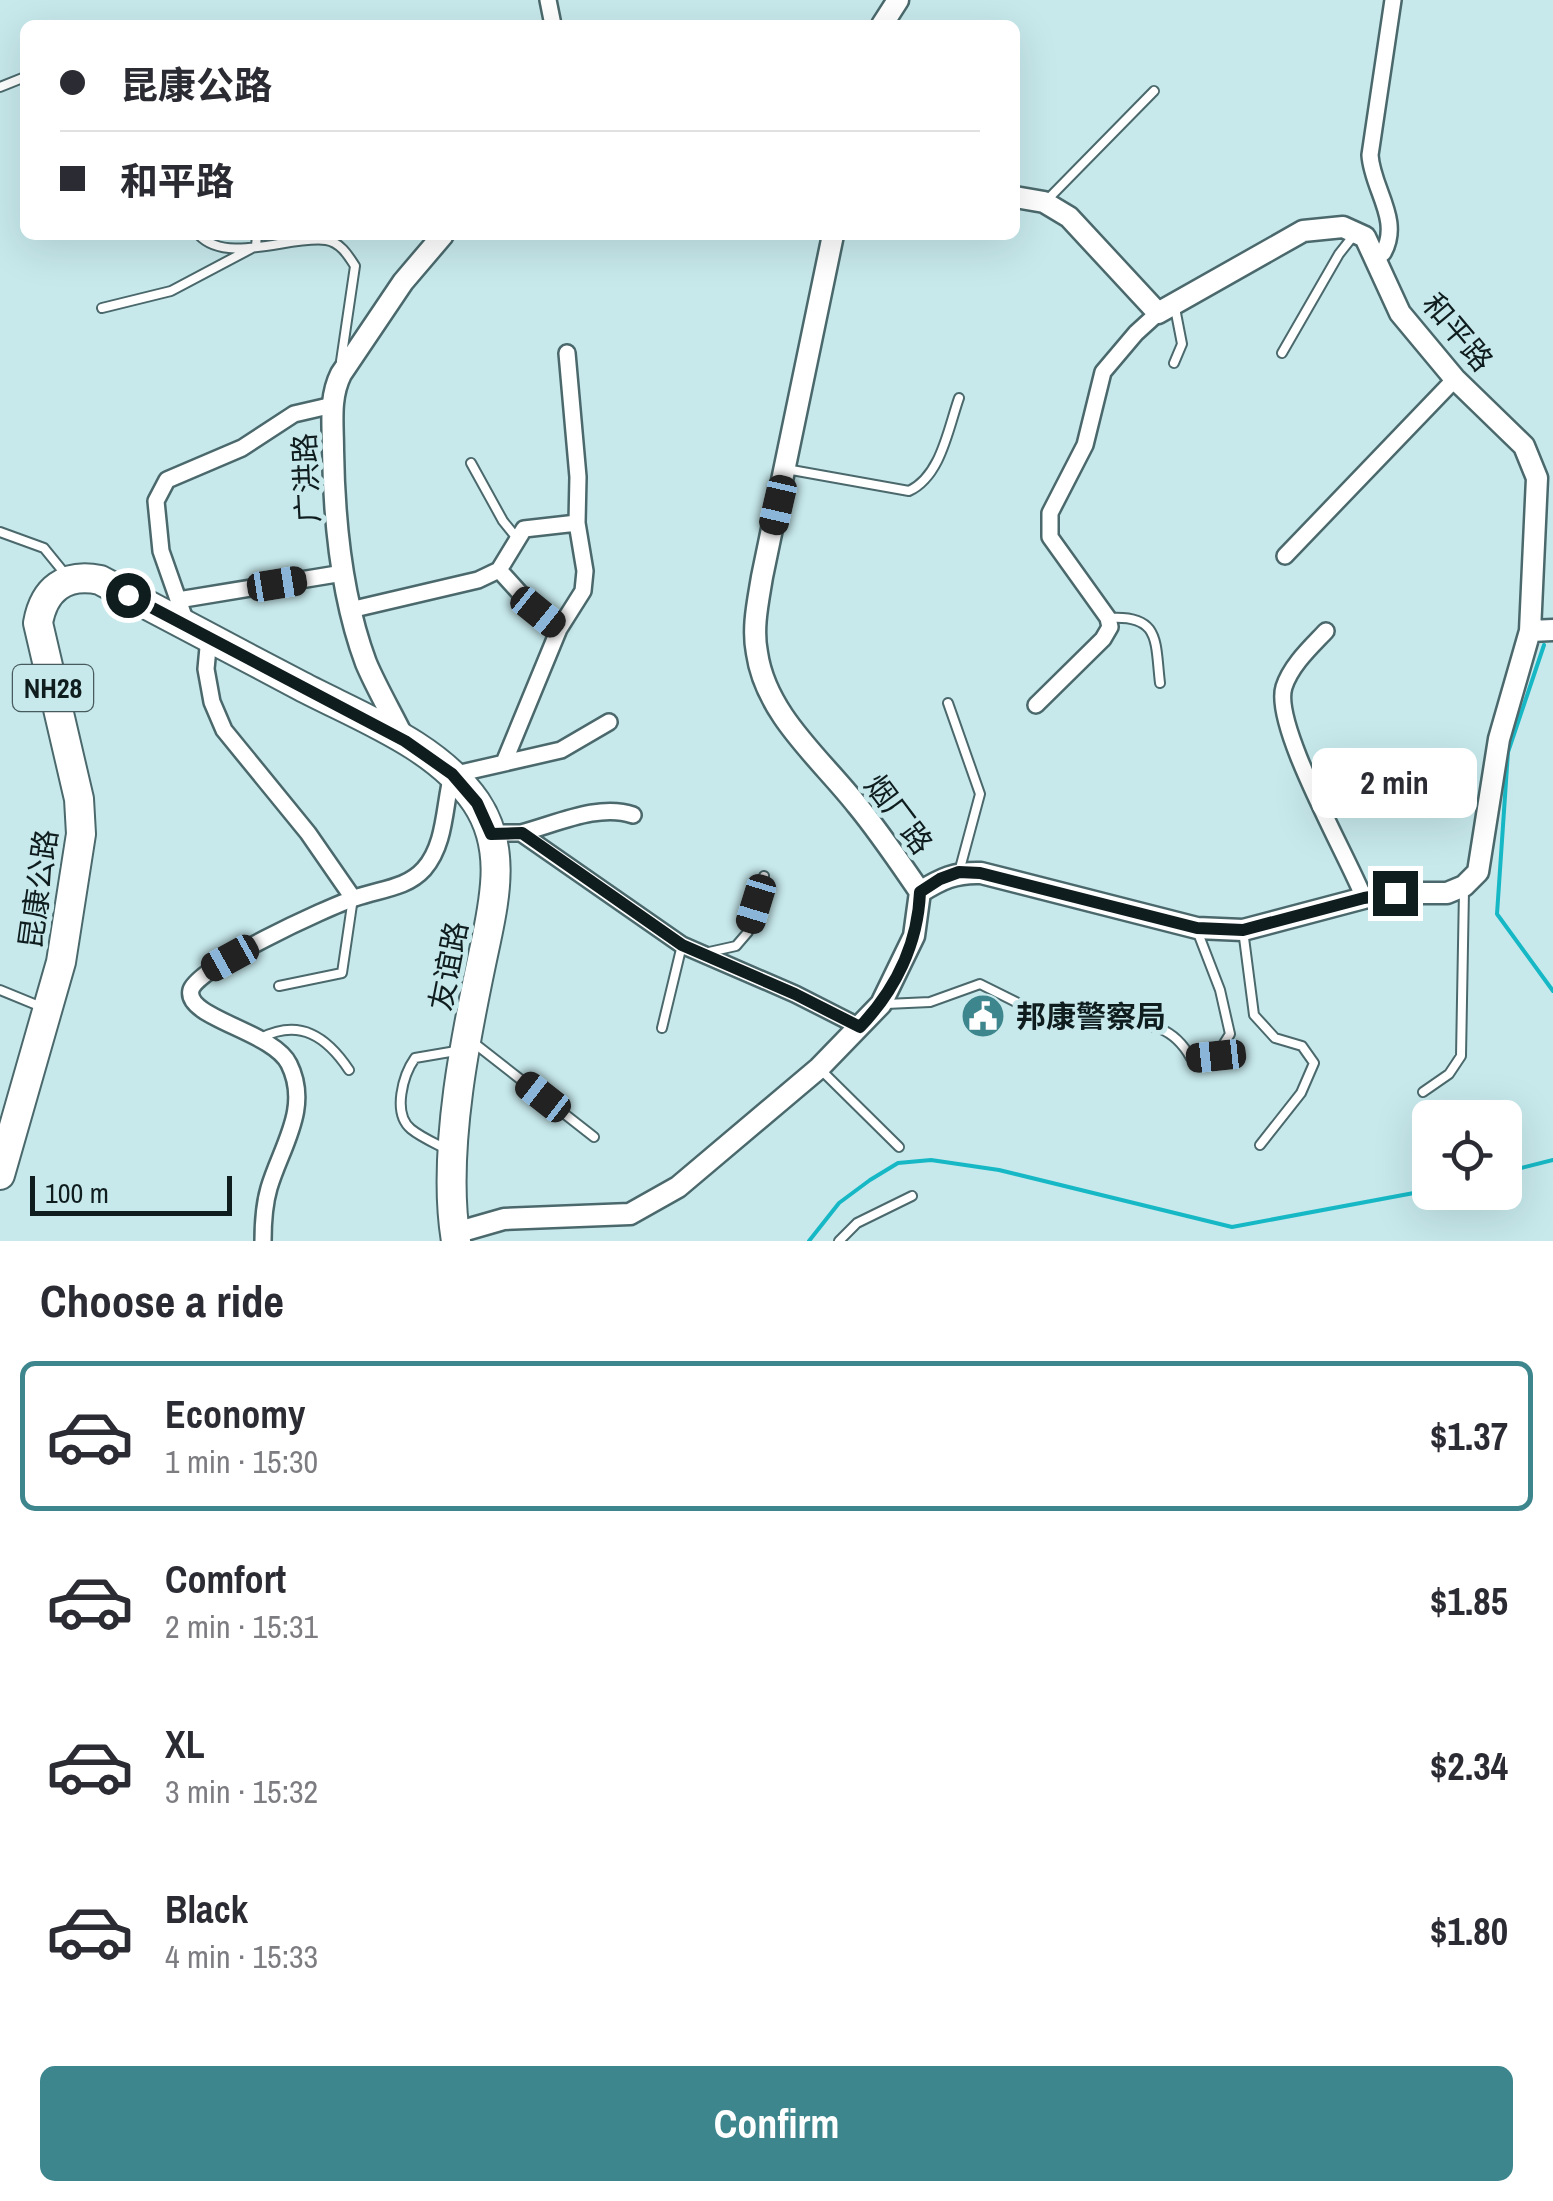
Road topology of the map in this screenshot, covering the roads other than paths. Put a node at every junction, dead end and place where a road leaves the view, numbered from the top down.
1 (1393, 0) edge
2 (1154, 91) dead end
3 (1020, 198) edge
4 (1044, 202) junction
5 (1357, 232) junction
6 (207, 240) edge
7 (257, 240) edge
8 (439, 240) edge
9 (832, 240) edge
10 (256, 246) junction
11 (1376, 257) junction
12 (102, 308) dead end
13 (1166, 308) junction
14 (567, 353) dead end
15 (1282, 353) dead end
16 (1174, 362) dead end
17 (1456, 380) junction
18 (338, 381) junction
19 (960, 398) dead end
20 (332, 404) junction
21 (471, 462) dead end
22 (786, 469) junction
23 (577, 523) junction
24 (0, 532) edge
25 (516, 537) junction
26 (1284, 556) dead end
27 (499, 570) junction
28 (343, 573) junction
29 (68, 579) junction
30 (350, 610) junction
31 (1108, 618) junction
32 (191, 621) junction
33 (559, 629) junction
34 (1553, 630) edge
35 (1326, 631) dead end
36 (1530, 631) junction
37 (1160, 683) dead end
38 (948, 703) dead end
39 (1036, 706) dead end
40 (609, 722) dead end
41 (405, 741) junction
42 (505, 760) junction
43 (452, 774) junction
44 (633, 815) dead end
45 (522, 833) junction
46 (491, 834) junction
47 (959, 872) junction
48 (764, 876) dead end
49 (1464, 886) junction
50 (920, 892) junction
51 (353, 898) junction
52 (1364, 898) junction
53 (1197, 928) junction
54 (1243, 930) junction
55 (682, 945) junction
56 (699, 954) junction
57 (279, 986) dead end
58 (0, 990) edge
59 (882, 1004) junction
60 (48, 1010) junction
61 (1038, 1013) dead end
62 (1101, 1021) dead end
63 (860, 1027) junction
64 (662, 1028) dead end
65 (261, 1038) junction
66 (466, 1043) junction
67 (819, 1068) junction
68 (349, 1070) dead end
69 (1423, 1092) dead end
70 (594, 1137) dead end
71 (1260, 1145) dead end
72 (900, 1146) dead end
73 (454, 1154) junction
74 (0, 1175) edge
75 (912, 1196) dead end
76 (455, 1237) edge
77 (263, 1241) edge
78 (839, 1241) edge

1 - 11 street
2 - 4 lane
3 - 4 street
4 - 13 street
5 - 11 street, 和平路
5 - 13 street
5 - 15 lane
6 - 10 lane
7 - 10 lane
8 - 18 street, 广洪路
9 - 22 street, 烟厂路
10 - 12 lane
10 - 18 lane
11 - 17 street, 和平路
13 - 16 lane
13 - 31 street
14 - 23 street
17 - 26 street
17 - 36 street, 和平路
18 - 20 street, 广洪路
19 - 22 lane
20 - 28 street, 广洪路
20 - 32 street
21 - 25 lane
22 - 50 street, 烟厂路
23 - 25 street
23 - 33 street
24 - 29 lane
25 - 27 street
27 - 30 street
27 - 33 street
28 - 30 street, 广洪路
28 - 32 street
29 - 32 highway
29 - 60 highway, 昆康公路 / NH28
30 - 41 street, 广洪路
31 - 37 lane
31 - 39 street
32 - 41 highway
32 - 51 street
33 - 42 street
34 - 36 street
35 - 52 street
36 - 49 street, 和平路
38 - 47 lane
40 - 42 street
41 - 43 highway, 友谊路
42 - 43 street
43 - 46 highway, 友谊路
43 - 51 street
44 - 45 street
45 - 46 street
45 - 55 street
46 - 66 highway, 友谊路
47 - 50 street
47 - 53 street
48 - 56 lane
49 - 52 street
49 - 69 lane
50 - 59 street, 烟厂路
51 - 57 lane
51 - 65 street
52 - 54 street
53 - 54 street
53 - 62 lane
54 - 71 lane
55 - 56 street
55 - 64 lane
56 - 63 street
58 - 60 lane
59 - 61 lane
59 - 63 street, 烟厂路
60 - 74 highway, 昆康公路 / NH28
63 - 67 street, 烟厂路
65 - 68 lane
65 - 77 street
66 - 70 lane
66 - 73 highway, 友谊路
66 - 73 lane
67 - 72 lane
67 - 76 street, 烟厂路
73 - 76 highway, 友谊路
75 - 78 lane

